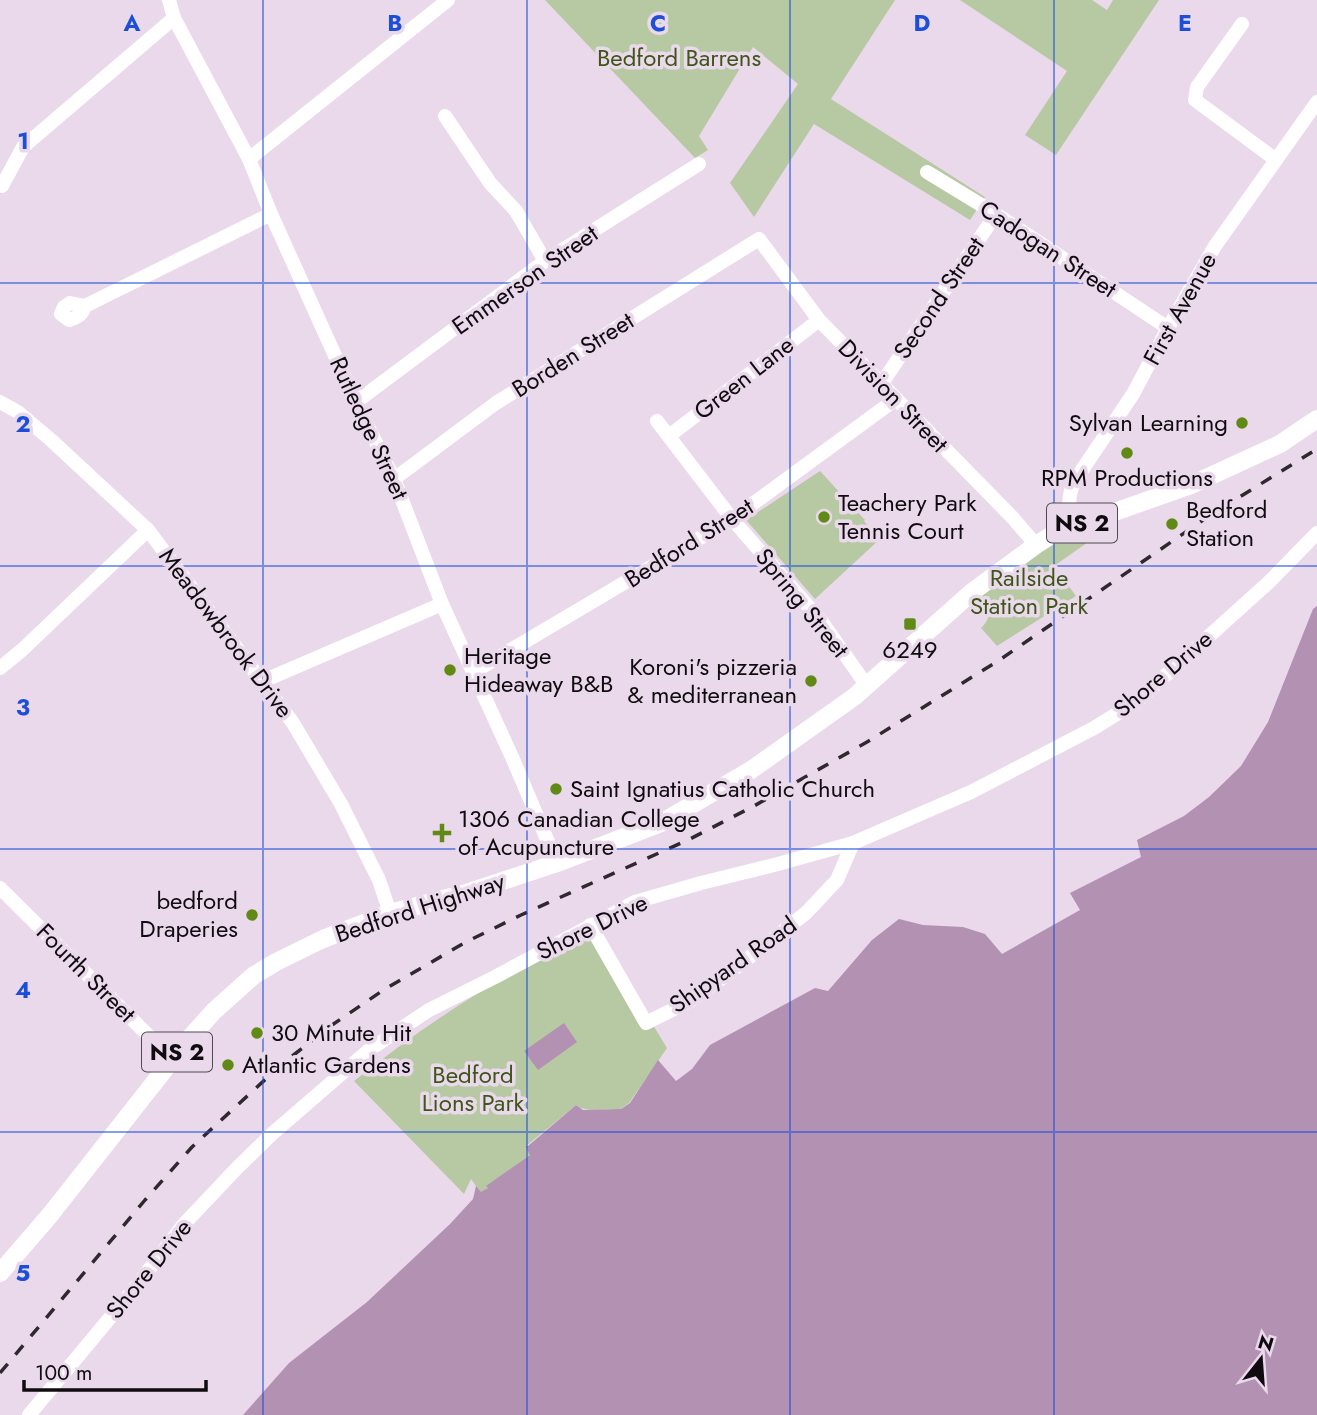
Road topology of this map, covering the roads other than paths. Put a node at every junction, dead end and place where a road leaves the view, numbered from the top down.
1 (169, 0) edge
2 (448, 0) edge
3 (174, 18) junction
4 (1242, 24) dead end
5 (1317, 102) edge
6 (445, 116) dead end
7 (249, 159) junction
8 (1276, 160) junction
9 (699, 164) dead end
10 (928, 172) dead end
11 (2, 186) edge
12 (271, 214) junction
13 (996, 214) junction
14 (759, 239) joint
15 (545, 261) junction
16 (85, 306) dead end
17 (819, 320) junction
18 (1168, 328) junction
19 (883, 383) junction
20 (896, 399) junction
21 (0, 402) edge
22 (356, 402) junction
23 (1317, 419) edge
24 (657, 421) dead end
25 (669, 436) junction
26 (394, 479) junction
27 (732, 519) junction
28 (1081, 523) junction
29 (148, 530) junction
30 (1317, 533) edge
31 (1036, 545) junction
32 (442, 604) junction
33 (0, 668) edge
34 (472, 673) junction
35 (263, 681) junction
36 (867, 686) junction
37 (853, 843) junction
38 (557, 863) junction
39 (0, 888) edge
40 (390, 913) junction
41 (590, 925) junction
42 (172, 1059) junction
43 (2, 1267) edge
44 (29, 1415) edge

1 - 3 street, Rutledge Street
2 - 7 street
3 - 7 street, Rutledge Street
3 - 11 street
4 - 8 street
5 - 8 street, First Avenue
6 - 15 street
7 - 12 street, Rutledge Street
8 - 18 street, First Avenue
9 - 15 street, Emmerson Street
10 - 13 street, Cadogan Street
12 - 16 street
12 - 22 street, Rutledge Street
13 - 18 street, Cadogan Street
13 - 19 street, Second Street
14 - 17 street, Division Street
14 - 26 street, Borden Street
15 - 22 street, Emmerson Street
17 - 19 street, Division Street
17 - 25 street, Green Lane
18 - 28 street, First Avenue
19 - 20 street, Division Street
20 - 27 street, Bedford Street
20 - 31 street, Division Street
21 - 29 street, Meadowbrook Drive
22 - 26 street, Rutledge Street
23 - 28 main road, Bedford Highway / NS 2
24 - 25 street, Spring Street
25 - 27 street, Spring Street
26 - 32 street, Rutledge Street
27 - 34 street, Bedford Street
27 - 36 street, Spring Street
28 - 31 main road, Bedford Highway / NS 2
29 - 33 street
29 - 35 street, Meadowbrook Drive
30 - 37 street, Shore Drive
31 - 36 main road, Bedford Highway / NS 2
32 - 34 street, Rutledge Street
32 - 35 street
34 - 38 street, Rutledge Street
35 - 40 street, Meadowbrook Drive
36 - 38 main road, Bedford Highway / NS 2
37 - 41 street, Shore Drive
37 - 41 street, Shipyard Road
38 - 40 main road, Bedford Highway / NS 2
39 - 42 street, Fourth Street
40 - 42 main road, Bedford Highway / NS 2
41 - 44 street, Shore Drive
42 - 43 main road, Bedford Highway / NS 2

